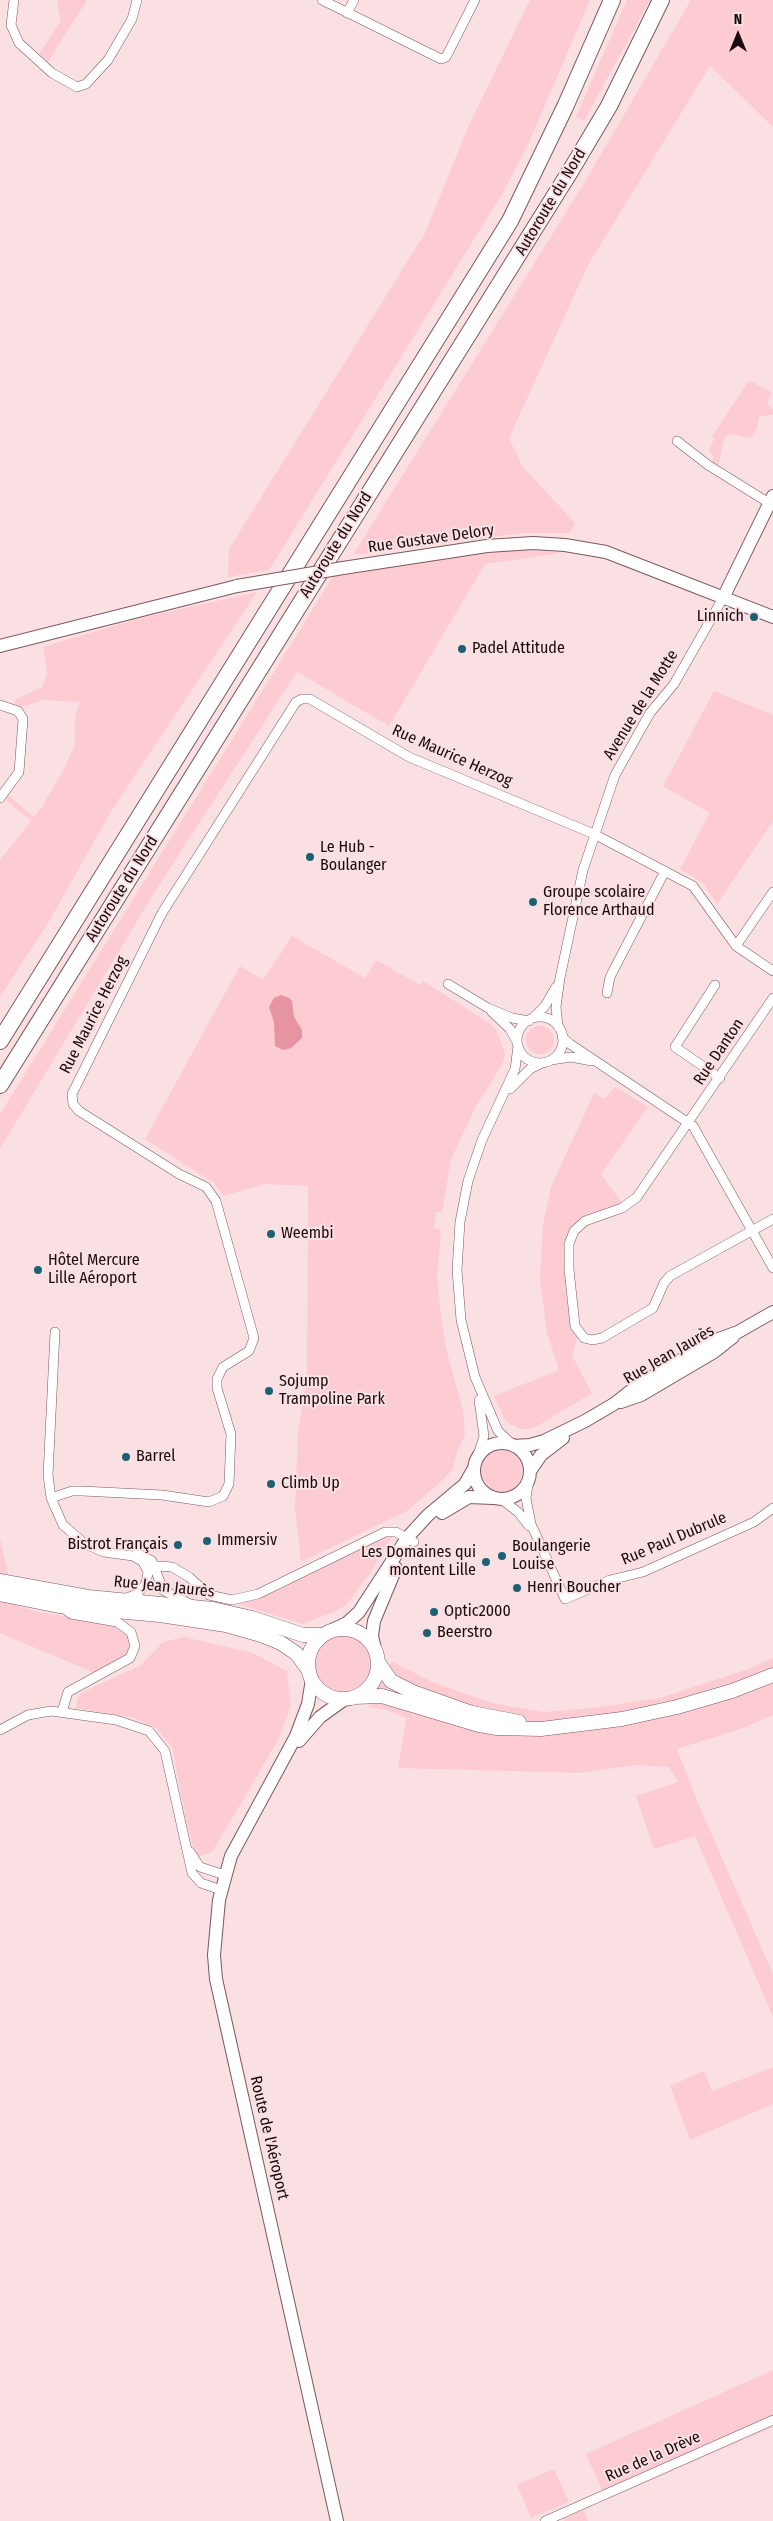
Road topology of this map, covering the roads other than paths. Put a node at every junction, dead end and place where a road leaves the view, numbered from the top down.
1 (14, 0) edge
2 (137, 0) edge
3 (322, 0) edge
4 (354, 0) edge
5 (475, 0) edge
6 (604, 0) edge
7 (612, 0) edge
8 (662, 0) edge
9 (674, 0) edge
10 (348, 13) junction
11 (608, 106) junction
12 (565, 107) junction
13 (677, 441) dead end
14 (771, 499) edge
15 (724, 598) junction
16 (773, 617) edge
17 (0, 646) edge
18 (0, 704) edge
19 (0, 798) edge
20 (594, 834) junction
21 (665, 871) junction
22 (773, 892) edge
23 (736, 946) junction
24 (773, 971) edge
25 (560, 978) junction
26 (448, 984) dead end
27 (715, 985) dead end
28 (607, 993) dead end
29 (773, 998) edge
30 (488, 1008) junction
31 (530, 1020) junction
32 (558, 1027) junction
33 (562, 1037) junction
34 (0, 1041) edge
35 (518, 1044) junction
36 (547, 1061) junction
37 (597, 1063) junction
38 (720, 1078) junction
39 (0, 1085) edge
40 (501, 1102) junction
41 (688, 1122) junction
42 (773, 1219) edge
43 (752, 1230) junction
44 (773, 1268) edge
45 (773, 1312) edge
46 (55, 1332) dead end
47 (475, 1377) junction
48 (585, 1421) junction
49 (514, 1446) junction
50 (478, 1455) junction
51 (473, 1470) junction
52 (529, 1475) junction
53 (51, 1498) junction
54 (497, 1498) junction
55 (773, 1508) edge
56 (535, 1536) junction
57 (410, 1540) junction
58 (149, 1565) junction
59 (0, 1581) edge
60 (0, 1594) edge
61 (116, 1600) junction
62 (59, 1606) junction
63 (194, 1606) junction
64 (328, 1633) junction
65 (376, 1656) junction
66 (310, 1675) junction
67 (773, 1675) edge
68 (350, 1698) junction
69 (62, 1712) junction
70 (595, 1723) junction
71 (0, 1730) edge
72 (278, 1772) junction
73 (186, 1840) junction
74 (225, 1875) junction
75 (221, 1890) junction
76 (773, 2420) edge
77 (337, 2521) edge
78 (545, 2521) edge

1 - 2 street
3 - 10 street
4 - 10 street
5 - 10 street
6 - 12 highway
7 - 12 highway, Autoroute du Nord
8 - 11 highway, Autoroute du Nord
9 - 11 highway
11 - 39 highway, Autoroute du Nord
12 - 34 highway, Autoroute du Nord
13 - 14 street
14 - 15 street
15 - 16 street, Rue Gustave Delory
15 - 17 street, Rue Gustave Delory, bridge
15 - 20 street, Avenue de la Motte
18 - 19 street
20 - 21 street, Rue Maurice Herzog
20 - 25 street, Avenue de la Motte
20 - 53 street, Rue Maurice Herzog
21 - 23 street, Rue Maurice Herzog
21 - 28 street
22 - 23 street
23 - 24 street
25 - 31 street, Avenue de la Motte
25 - 32 street, Avenue de la Motte
26 - 30 street
27 - 38 street
29 - 38 street, Rue Danton
30 - 31 street
30 - 35 street
31 - 32 street
31 - 35 street
32 - 33 street
33 - 36 street
33 - 37 street
35 - 36 street
35 - 40 street
36 - 37 street
36 - 40 street
37 - 41 street
38 - 41 street, Rue Danton
40 - 47 street
41 - 43 street
41 - 43 street, Rue Danton
42 - 43 street
43 - 44 street
45 - 48 street, Rue Jean Jaurès
46 - 53 street, Rue Jean Jaurès
47 - 49 street
47 - 50 street
48 - 49 street, Rue Jean Jaurès
48 - 52 street, Rue Jean Jaurès
49 - 50 street
49 - 52 street
50 - 51 street
51 - 54 street
51 - 57 street
52 - 54 street
52 - 56 street, Rue Paul Dubrule
53 - 58 street, Rue Jean Jaurès
54 - 56 street, Rue Paul Dubrule
54 - 57 street
55 - 56 street, Rue Paul Dubrule
57 - 58 street, Rue Jean Jaurès
57 - 64 street
57 - 65 street
58 - 61 street
58 - 63 street
59 - 61 main road, Rue Jean Jaurès
60 - 62 main road, Rue Jean Jaurès
61 - 63 main road, Rue Jean Jaurès
62 - 66 main road, Rue Jean Jaurès
62 - 69 street
63 - 64 main road, Rue Jean Jaurès
64 - 65 main road
64 - 66 main road
65 - 68 main road
65 - 70 main road
66 - 68 main road
66 - 72 street, Route de l'Aéroport
67 - 70 main road
68 - 70 main road
68 - 72 street, Route de l'Aéroport
69 - 71 street
69 - 73 street
72 - 74 street, Route de l'Aéroport
73 - 74 street
73 - 75 street
74 - 75 street, Route de l'Aéroport
75 - 77 street, Route de l'Aéroport
76 - 78 street, Rue de la Drève

